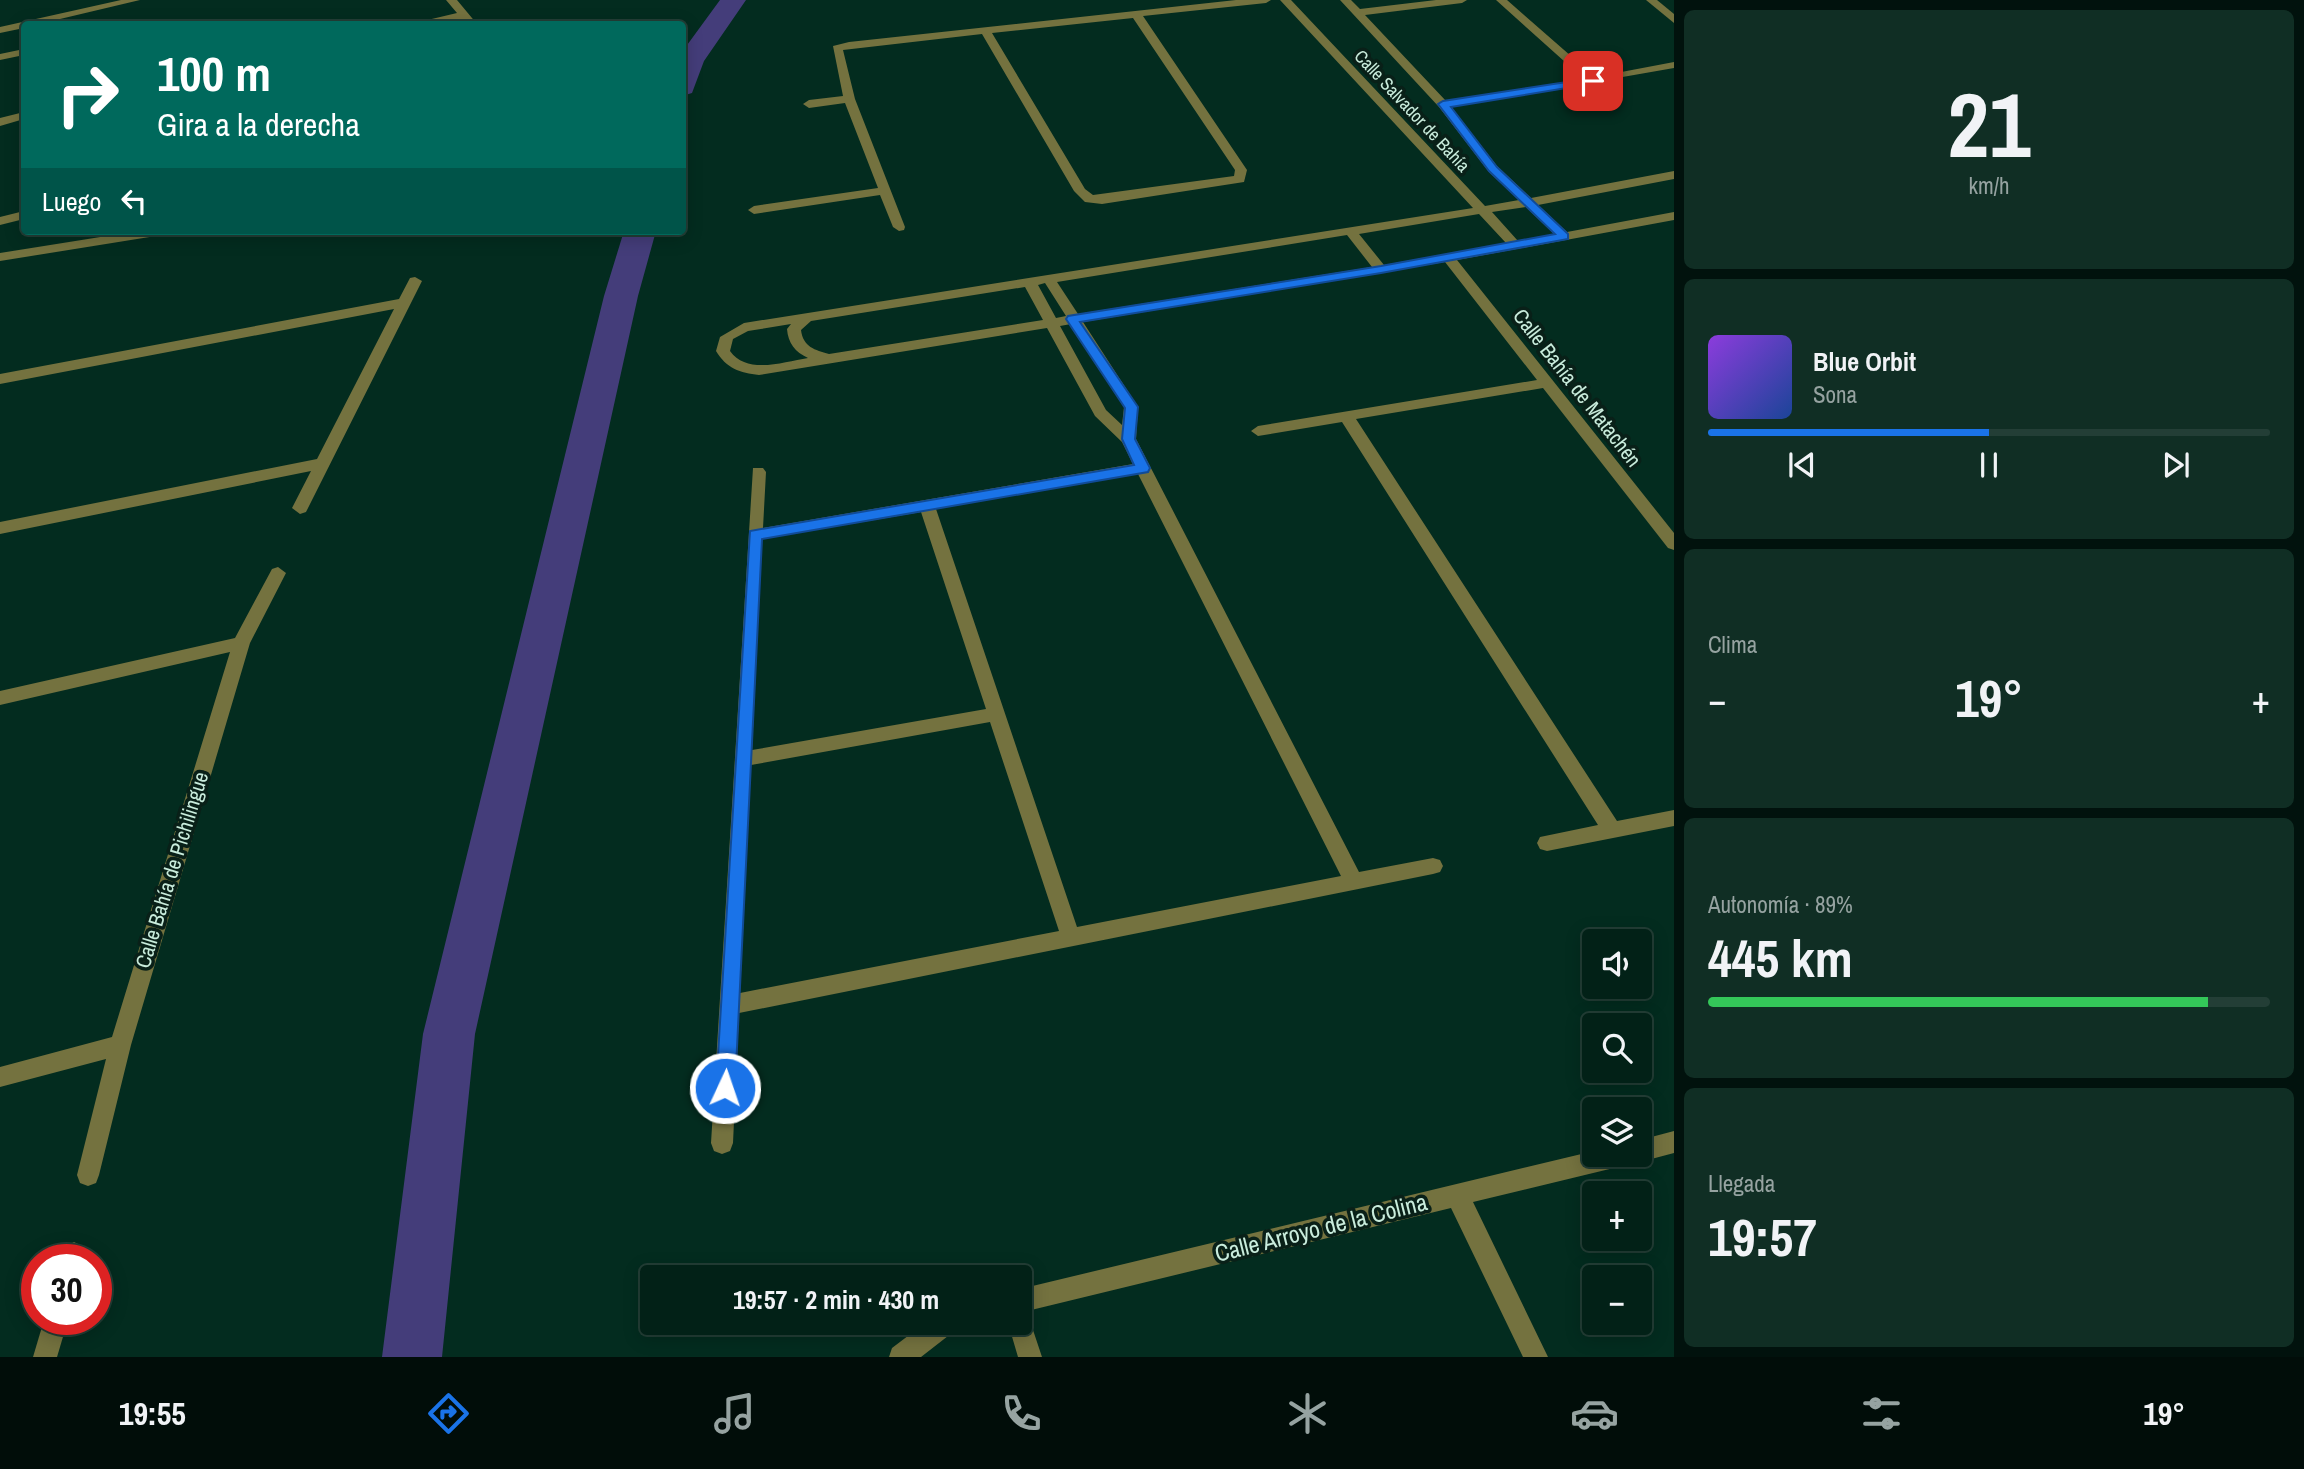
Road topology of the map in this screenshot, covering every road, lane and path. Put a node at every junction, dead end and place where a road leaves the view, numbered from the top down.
1 (135, 0) edge
2 (451, 0) edge
3 (1266, 0) edge
4 (1285, 0) edge
5 (1345, 0) edge
6 (1462, 0) edge
7 (1501, 0) edge
8 (1651, 0) edge
9 (1357, 13) junction
10 (1136, 15) junction
11 (467, 20) edge
12 (1674, 20) edge
13 (40, 21) edge
14 (21, 25) edge
15 (0, 30) edge
16 (986, 32) junction
17 (21, 53) edge
18 (0, 57) edge
19 (1674, 65) edge
20 (1593, 81) junction
21 (849, 99) junction
22 (809, 104) dead end
23 (1443, 104) junction
24 (21, 117) edge
25 (0, 122) edge
26 (1674, 175) edge
27 (885, 191) junction
28 (1527, 203) junction
29 (754, 210) dead end
30 (1479, 210) junction
31 (21, 216) edge
32 (1674, 216) edge
33 (0, 221) edge
34 (899, 227) dead end
35 (1350, 231) junction
36 (137, 235) edge
37 (1564, 236) junction
38 (1515, 245) junction
39 (0, 257) edge
40 (1447, 257) junction
41 (1381, 270) junction
42 (1048, 278) junction
43 (415, 281) dead end
44 (1029, 281) junction
45 (402, 303) junction
46 (808, 316) junction
47 (1072, 319) junction
48 (1051, 323) junction
49 (832, 358) junction
50 (0, 379) edge
51 (1544, 383) junction
52 (1346, 416) junction
53 (1258, 431) dead end
54 (1128, 439) junction
55 (324, 463) junction
56 (1143, 468) junction
57 (758, 472) dead end
58 (928, 506) junction
59 (300, 508) dead end
60 (0, 528) edge
61 (755, 535) junction
62 (1674, 544) edge
63 (278, 573) dead end
64 (241, 643) junction
65 (0, 698) edge
66 (997, 714) junction
67 (743, 759) junction
68 (1674, 818) edge
69 (1612, 830) junction
70 (1547, 843) dead end
71 (1433, 866) dead end
72 (1354, 881) junction
73 (1071, 938) junction
74 (730, 1005) junction
75 (120, 1045) junction
76 (0, 1077) edge
77 (1674, 1142) edge
78 (722, 1143) dead end
79 (1652, 1148) edge
80 (1582, 1165) edge
81 (88, 1175) dead end
82 (1457, 1195) junction
83 (1032, 1298) edge
84 (52, 1335) edge
85 (929, 1335) edge
86 (1024, 1335) edge
87 (902, 1356) edge
88 (45, 1357) edge
89 (1030, 1357) edge
90 (1536, 1357) edge

1 - 13 street
2 - 11 street
3 - 10 street
4 - 30 street, Calle Salvador de Bahía
5 - 9 street, Calle Salvador de Bahía
6 - 9 street
7 - 20 street
8 - 12 street
9 - 23 street, Calle Salvador de Bahía
10 - 16 street
10 - 16 street
14 - 15 street
16 - 21 street
17 - 18 street
19 - 20 street
20 - 23 street
21 - 22 street
21 - 27 street
23 - 28 street, Calle Salvador de Bahía
24 - 25 street
26 - 28 street
27 - 29 street
27 - 34 street
28 - 30 street
28 - 37 street, Calle Salvador de Bahía
30 - 35 street
30 - 38 street, Calle Salvador de Bahía
31 - 33 street
32 - 37 street
35 - 41 street
35 - 42 street
36 - 39 street
37 - 38 street
38 - 40 street
40 - 41 street
40 - 51 street, Calle Bahía de Matachén
41 - 47 street
42 - 44 street
42 - 47 street
43 - 45 street
44 - 46 street
44 - 48 street
45 - 50 street
45 - 55 street
46 - 49 street
46 - 49 street
47 - 48 street
47 - 54 street
48 - 49 street
48 - 54 street
51 - 52 street
51 - 62 street, Calle Bahía de Matachén
52 - 53 street
52 - 69 street
54 - 56 street
55 - 59 street
55 - 60 street
56 - 58 street
56 - 72 street
57 - 61 street
58 - 61 street
58 - 66 street
61 - 67 street
63 - 64 street, Calle Bahía de Pichilingue
64 - 65 street
64 - 75 street, Calle Bahía de Pichilingue
66 - 67 street
66 - 73 street
67 - 74 street
68 - 69 street
69 - 70 street
71 - 72 street
72 - 73 street
73 - 74 street
74 - 78 street
75 - 76 street
75 - 81 street, Calle Bahía de Pichilingue
77 - 79 street
80 - 82 street, Calle Arroyo de la Colina
82 - 83 street, Calle Arroyo de la Colina
82 - 90 street
84 - 88 street
85 - 87 street
86 - 89 street

